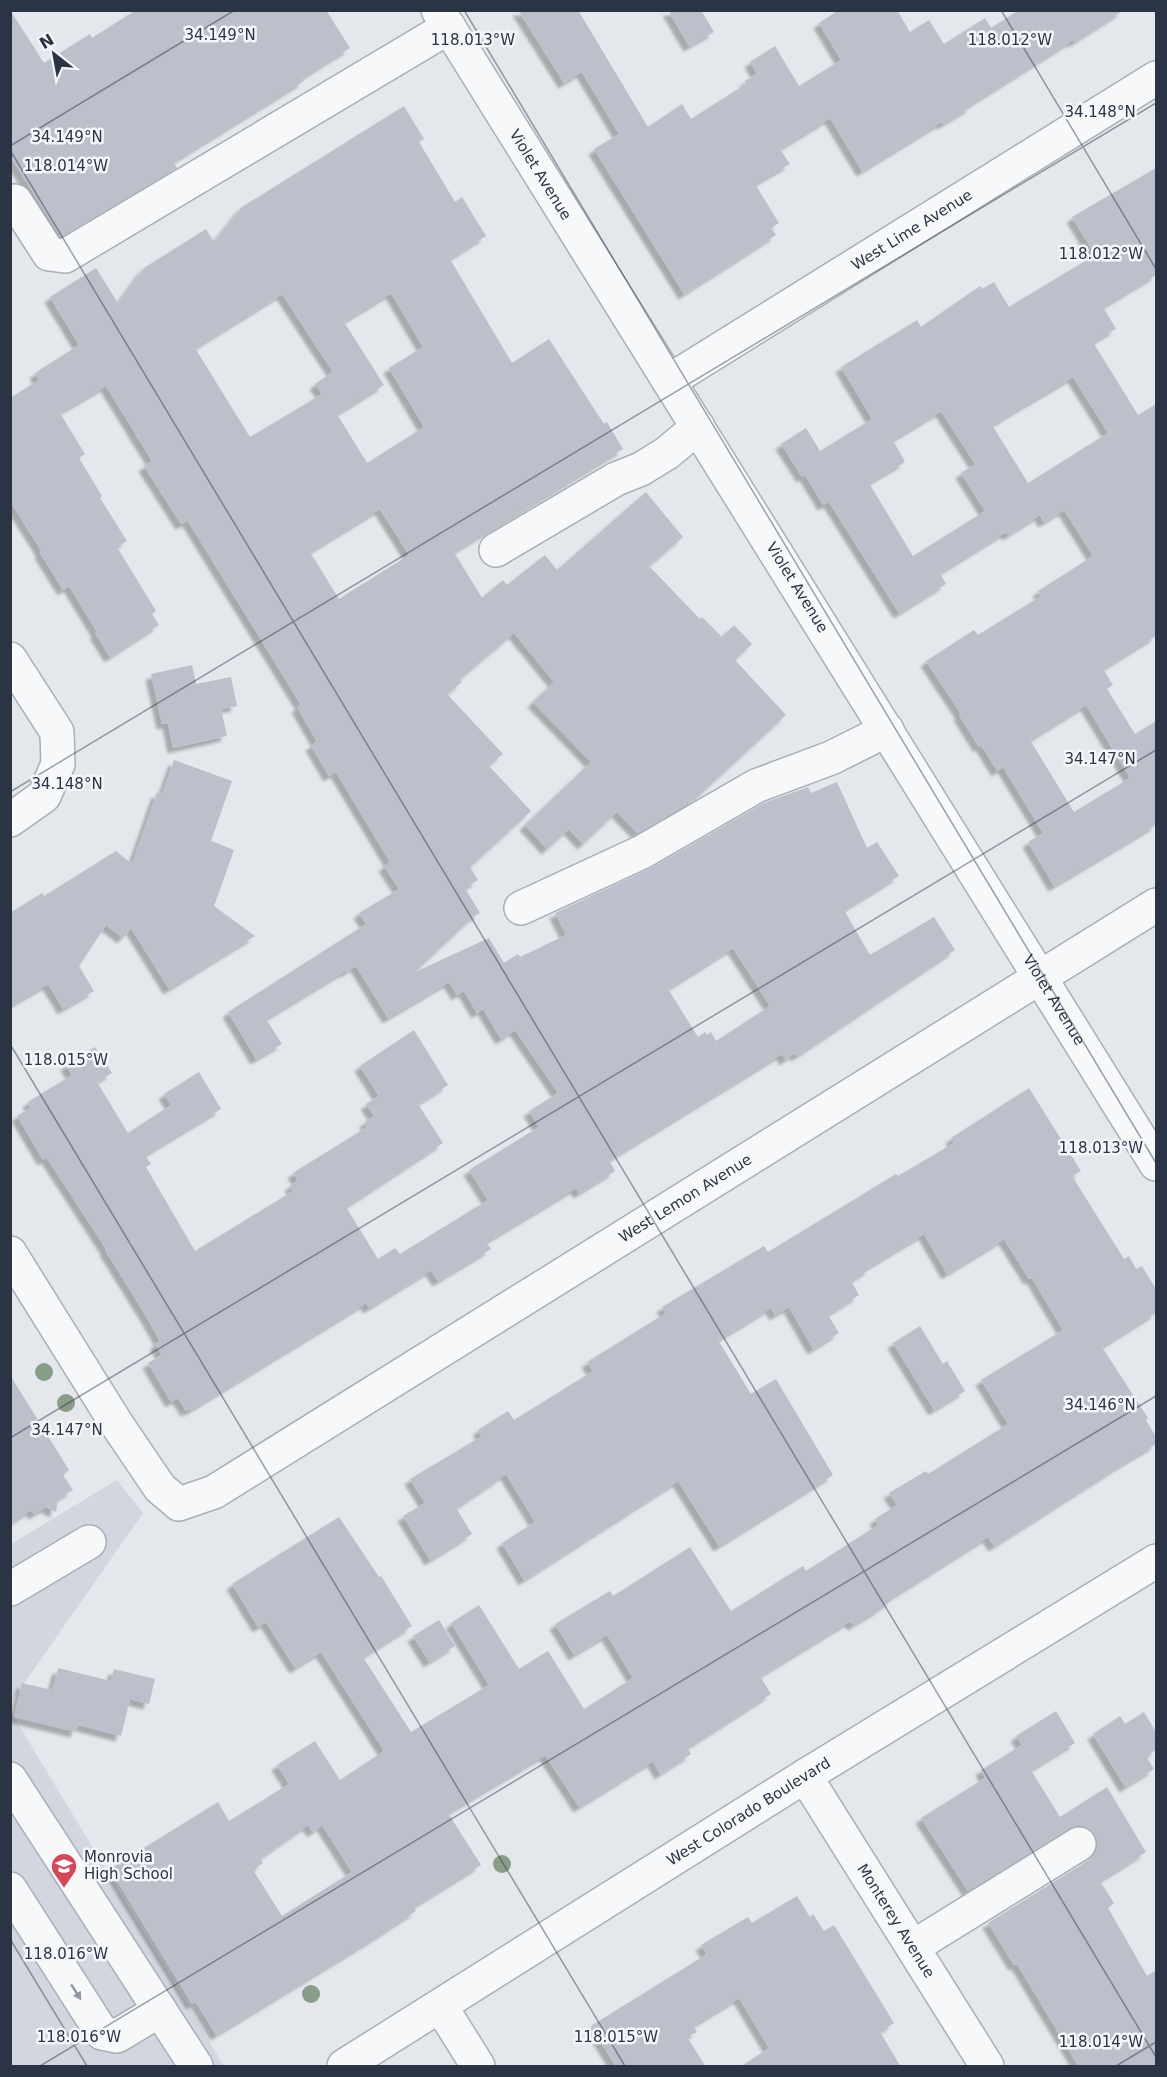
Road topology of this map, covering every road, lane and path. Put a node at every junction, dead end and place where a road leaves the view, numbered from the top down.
1 (443, 19) edge
2 (1156, 78) edge
3 (15, 201) dead end
4 (669, 381) junction
5 (698, 427) junction
6 (496, 550) dead end
7 (10, 659) edge
8 (887, 730) junction
9 (10, 820) edge
10 (1156, 906) edge
11 (521, 908) dead end
12 (1041, 978) junction
13 (1156, 1164) edge
14 (10, 1253) edge
15 (89, 1542) dead end
16 (1156, 1561) edge
17 (10, 1589) edge
18 (805, 1776) junction
19 (10, 1779) edge
20 (1079, 1844) dead end
21 (10, 1889) edge
22 (913, 1947) junction
23 (441, 2007) junction
24 (160, 2010) junction
25 (196, 2067) edge
26 (344, 2067) edge
27 (478, 2067) edge
28 (987, 2067) edge

1 - 3 street
1 - 4 street, Violet Avenue
2 - 4 street, West Lime Avenue
4 - 5 street, Violet Avenue
5 - 6 street
5 - 8 street, Violet Avenue
7 - 9 street
8 - 11 street
8 - 12 street, Violet Avenue
10 - 12 street, West Lemon Avenue
12 - 13 street, Violet Avenue
12 - 14 street, West Lemon Avenue
15 - 17 street
16 - 18 street, West Colorado Boulevard
18 - 22 street, Monterey Avenue
18 - 23 street, West Colorado Boulevard
19 - 24 street
20 - 22 street
21 -> 24 street
22 - 28 street, Monterey Avenue
23 - 26 street, West Colorado Boulevard
23 - 27 street
24 - 25 street

